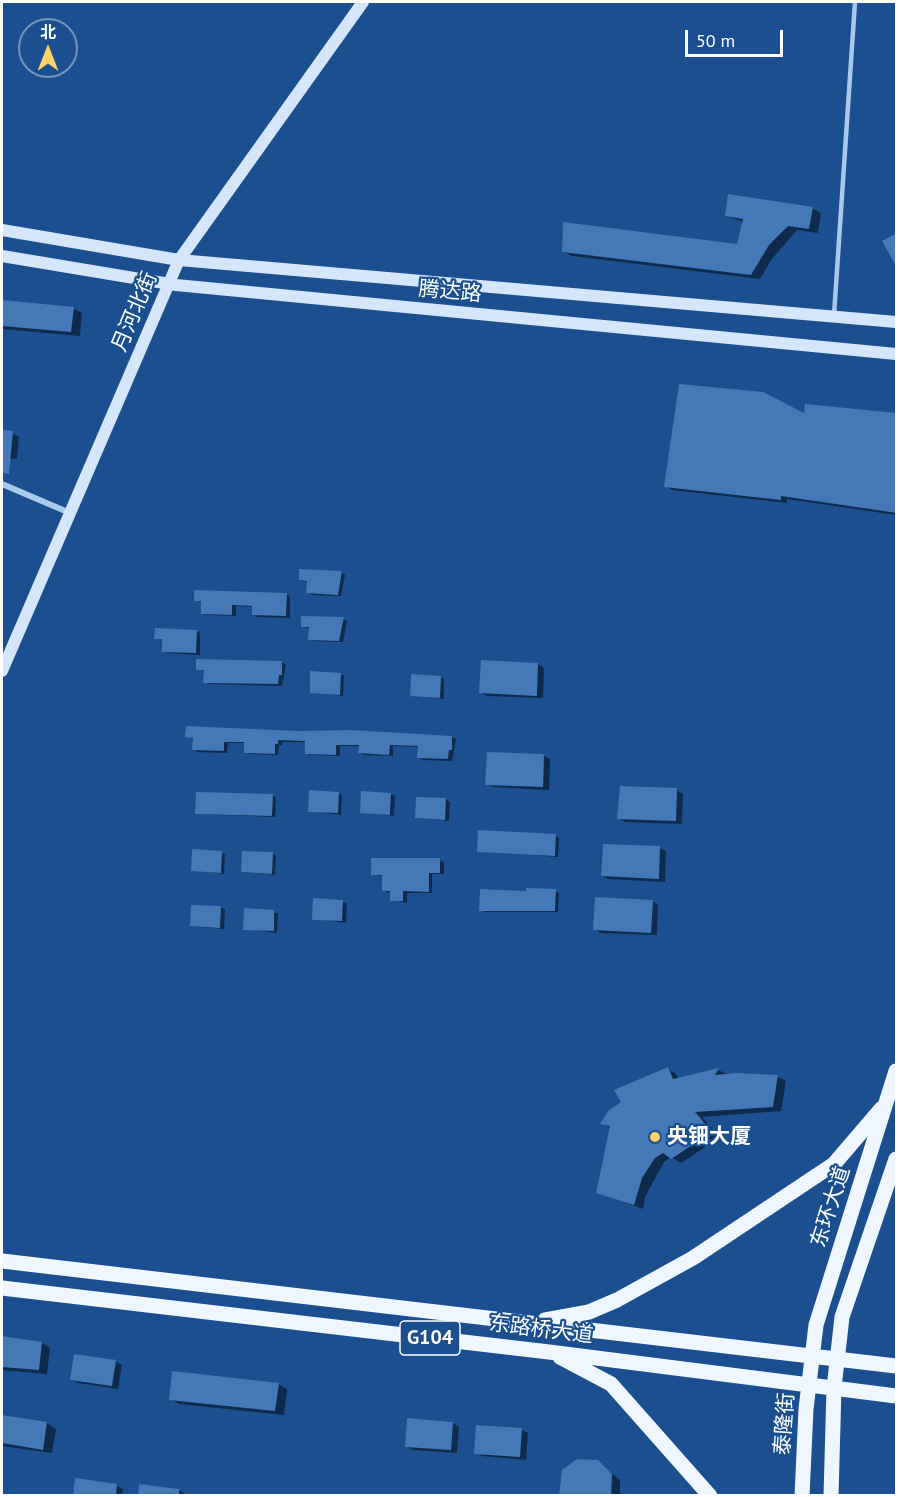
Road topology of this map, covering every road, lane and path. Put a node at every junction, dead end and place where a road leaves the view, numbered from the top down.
1 (363, 2) edge
2 (855, 2) edge
3 (2, 230) edge
4 (2, 256) edge
5 (179, 260) junction
6 (169, 284) junction
7 (834, 315) junction
8 (897, 322) edge
9 (897, 354) edge
10 (2, 484) edge
11 (70, 513) junction
12 (2, 670) edge
13 (897, 1071) edge
14 (887, 1102) junction
15 (897, 1159) edge
16 (2, 1261) edge
17 (2, 1288) edge
18 (531, 1323) junction
19 (549, 1352) junction
20 (811, 1356) junction
21 (836, 1359) junction
22 (897, 1366) edge
23 (808, 1385) junction
24 (834, 1388) junction
25 (897, 1396) edge
26 (710, 1496) edge
27 (802, 1496) edge
28 (831, 1496) edge

1 - 5 main road, 月河北街
2 - 7 lane
3 - 5 main road, 腾达路
4 - 6 main road, 腾达路
5 - 6 main road, 月河北街
5 - 7 main road, 腾达路
6 - 9 main road, 腾达路
6 - 11 main road, 月河北街
7 - 8 main road, 腾达路
10 - 11 street
11 - 12 main road, 月河北街
13 - 14 main road, 东环大道
14 - 18 main road
14 - 20 main road, 东环大道
15 - 21 main road
16 - 18 main road, 东路桥大道 / G104
17 - 19 main road, 东路桥大道 / G104
18 - 20 main road, 东路桥大道
19 - 23 main road, 东路桥大道 / G104
19 - 26 main road
20 - 21 main road, 东路桥大道
20 - 23 main road, 泰隆街
21 - 22 main road, 东路桥大道
21 - 24 main road
23 - 24 main road, 东路桥大道 / G104
23 - 27 main road, 泰隆街
24 - 25 main road, 东路桥大道 / G104
24 - 28 main road

